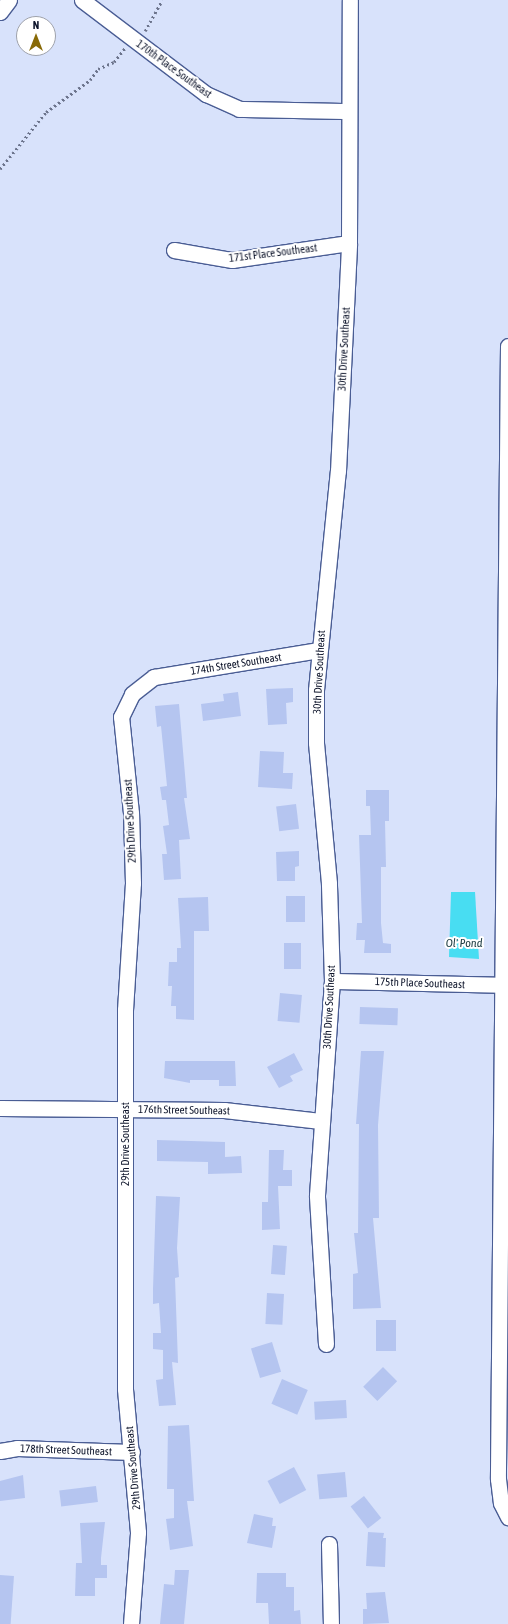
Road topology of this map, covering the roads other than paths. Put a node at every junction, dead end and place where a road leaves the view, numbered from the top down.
1 (9, 0) edge
2 (82, 0) edge
3 (350, 0) edge
4 (0, 12) edge
5 (348, 111) junction
6 (349, 244) junction
7 (174, 250) dead end
8 (508, 346) edge
9 (507, 599) edge
10 (319, 650) junction
11 (154, 677) joint
12 (332, 980) junction
13 (505, 985) edge
14 (0, 1108) edge
15 (125, 1109) junction
16 (320, 1121) junction
17 (504, 1296) edge
18 (326, 1344) dead end
19 (0, 1451) edge
20 (132, 1452) junction
21 (508, 1517) edge
22 (329, 1544) dead end
23 (131, 1624) edge
24 (331, 1624) edge

1 - 4 street
2 - 5 street, 170th Place Southeast
3 - 5 street, 30th Drive Southeast
5 - 6 street, 30th Drive Southeast
6 - 7 street, 171st Place Southeast
6 - 10 street, 30th Drive Southeast
8 - 9 street
9 - 13 street
10 - 11 street, 174th Street Southeast
10 - 12 street, 30th Drive Southeast
11 - 15 street, 29th Drive Southeast
12 - 13 street, 175th Place Southeast
12 - 16 street, 30th Drive Southeast
13 - 17 street
14 - 15 street, 176th Street Southeast
15 - 16 street, 176th Street Southeast
15 - 20 street, 29th Drive Southeast
16 - 18 street, 30th Drive Southeast
17 - 21 street
19 - 20 street, 178th Street Southeast
20 - 23 street, 29th Drive Southeast
22 - 24 street

